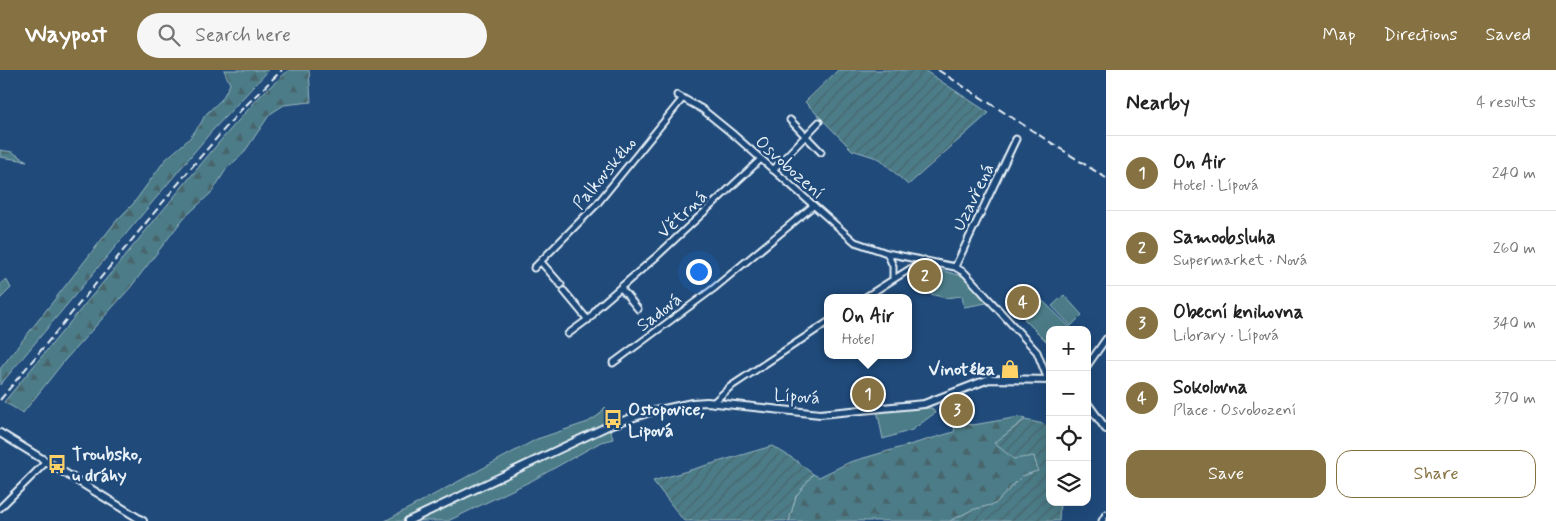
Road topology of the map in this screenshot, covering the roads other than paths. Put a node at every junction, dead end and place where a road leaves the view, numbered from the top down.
1 (680, 97) joint
2 (790, 120) dead end
3 (819, 122) dead end
4 (805, 136) junction
5 (1016, 138) dead end
6 (821, 152) dead end
7 (761, 159) junction
8 (773, 170) junction
9 (813, 206) junction
10 (890, 255) junction
11 (924, 260) junction
12 (541, 262) junction
13 (955, 267) junction
14 (534, 268) dead end
15 (895, 276) junction
16 (561, 285) dead end
17 (621, 288) junction
18 (564, 291) dead end
19 (870, 294) edge
20 (638, 310) dead end
21 (588, 320) junction
22 (824, 325) edge
23 (568, 334) dead end
24 (1106, 339) edge
25 (1091, 360) edge
26 (613, 363) dead end
27 (1046, 373) edge
28 (1046, 380) edge
29 (713, 403) junction
30 (1091, 408) edge
31 (1106, 429) edge
32 (0, 433) edge
33 (47, 461) junction
34 (0, 508) edge
35 (1106, 514) edge
36 (143, 521) edge
37 (408, 521) edge
38 (1102, 521) edge

1 - 7 street, Osvobození
1 - 12 street, Palkovského
2 - 4 street
3 - 4 street
4 - 6 street
4 - 8 street
5 - 13 street, Uzavřená
7 - 8 street, Osvobození
7 - 17 street, Větrná
8 - 9 street, Osvobození
9 - 10 street, Osvobození
9 - 26 street, Sadová
10 - 11 street, Osvobození
10 - 15 street
11 - 13 street, Osvobození
11 - 15 street
12 - 14 street, Palkovského
12 - 16 street
13 - 27 street, Osvobození
15 - 19 street
17 - 20 street
17 - 21 street, Větrná
18 - 21 street
21 - 23 street, Větrná
22 - 29 street
24 - 25 street
28 - 29 street, Lípová
29 - 37 street, Lípová
30 - 31 street
32 - 33 street
33 - 34 street
33 - 36 street
35 - 38 street

